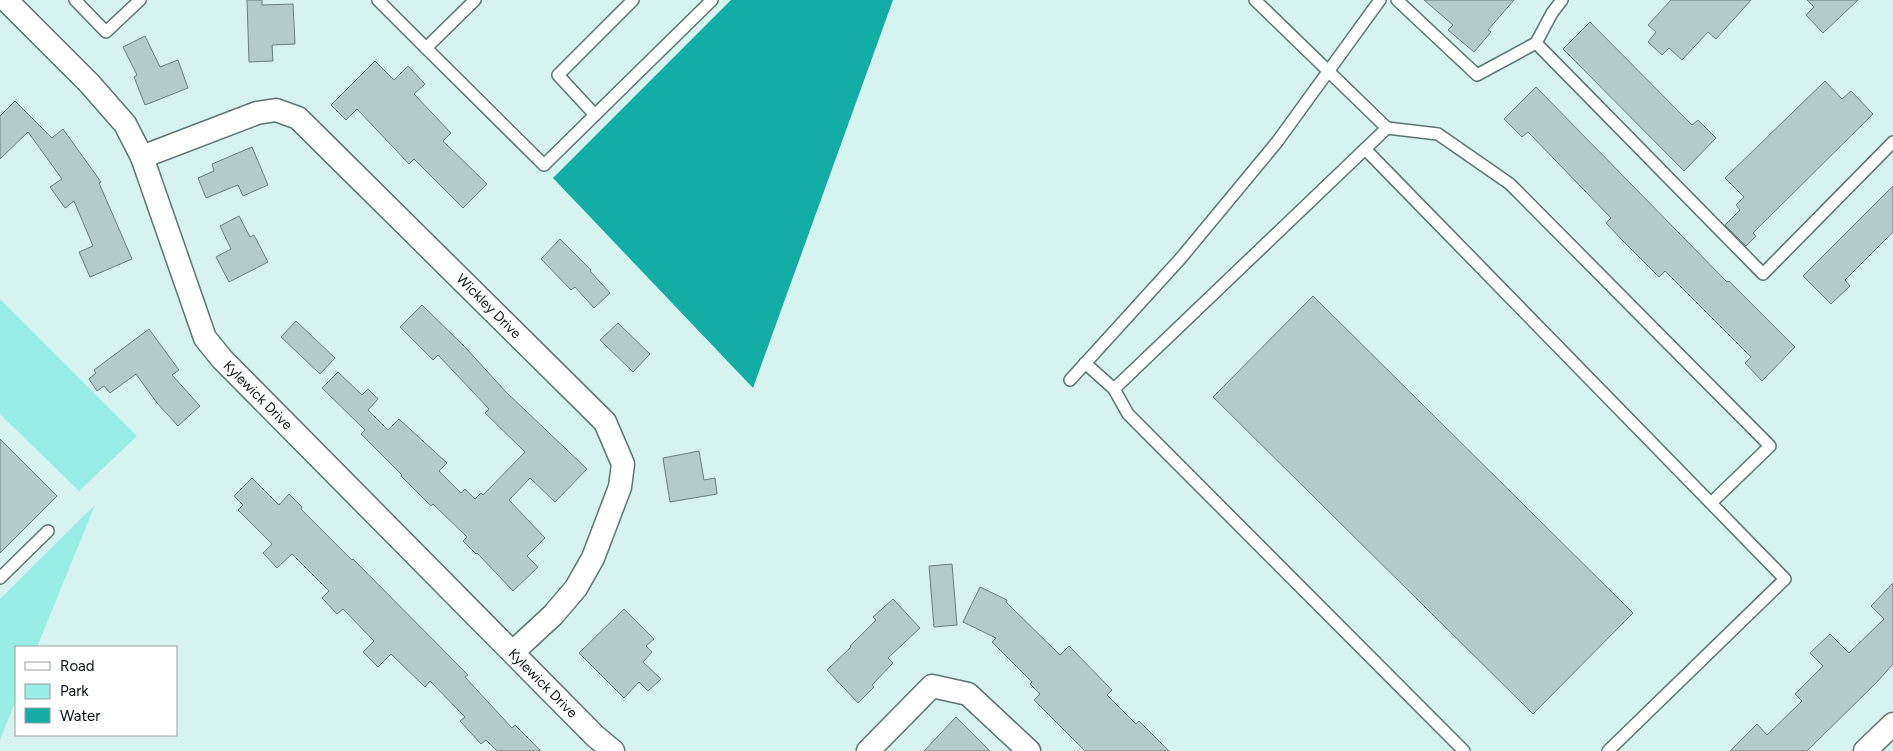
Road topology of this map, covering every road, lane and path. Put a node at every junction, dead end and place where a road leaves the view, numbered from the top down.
1 (6, 0) edge
2 (75, 0) edge
3 (140, 0) edge
4 (378, 0) edge
5 (476, 0) edge
6 (633, 0) edge
7 (712, 0) edge
8 (1255, 0) edge
9 (1380, 0) edge
10 (1397, 0) edge
11 (1562, 0) edge
12 (1536, 43) junction
13 (426, 48) junction
14 (1328, 71) junction
15 (595, 115) junction
16 (1387, 128) junction
17 (1893, 142) edge
18 (1365, 149) junction
19 (142, 157) junction
20 (1085, 363) junction
21 (1070, 380) dead end
22 (1114, 390) junction
23 (1711, 503) junction
24 (48, 531) dead end
25 (0, 578) edge
26 (512, 652) junction
27 (1893, 724) edge
28 (613, 751) edge
29 (868, 751) edge
30 (1029, 751) edge
31 (1464, 751) edge
32 (1608, 751) edge
33 (1866, 751) edge

1 - 19 street, Kylewick Drive
2 - 3 lane
4 - 13 lane
5 - 13 lane
6 - 15 lane
7 - 15 lane
8 - 14 lane
9 - 14 lane
10 - 12 lane
11 - 12 lane
12 - 17 lane
13 - 15 lane
14 - 16 lane
14 - 20 lane
16 - 18 lane
16 - 23 lane
18 - 22 lane
18 - 23 lane
19 - 26 street, Kylewick Drive
19 - 26 street, Wickley Drive
20 - 21 lane
20 - 22 lane
22 - 31 lane
23 - 32 lane
24 - 25 lane
26 - 28 street, Kylewick Drive
27 - 33 street
29 - 30 street

